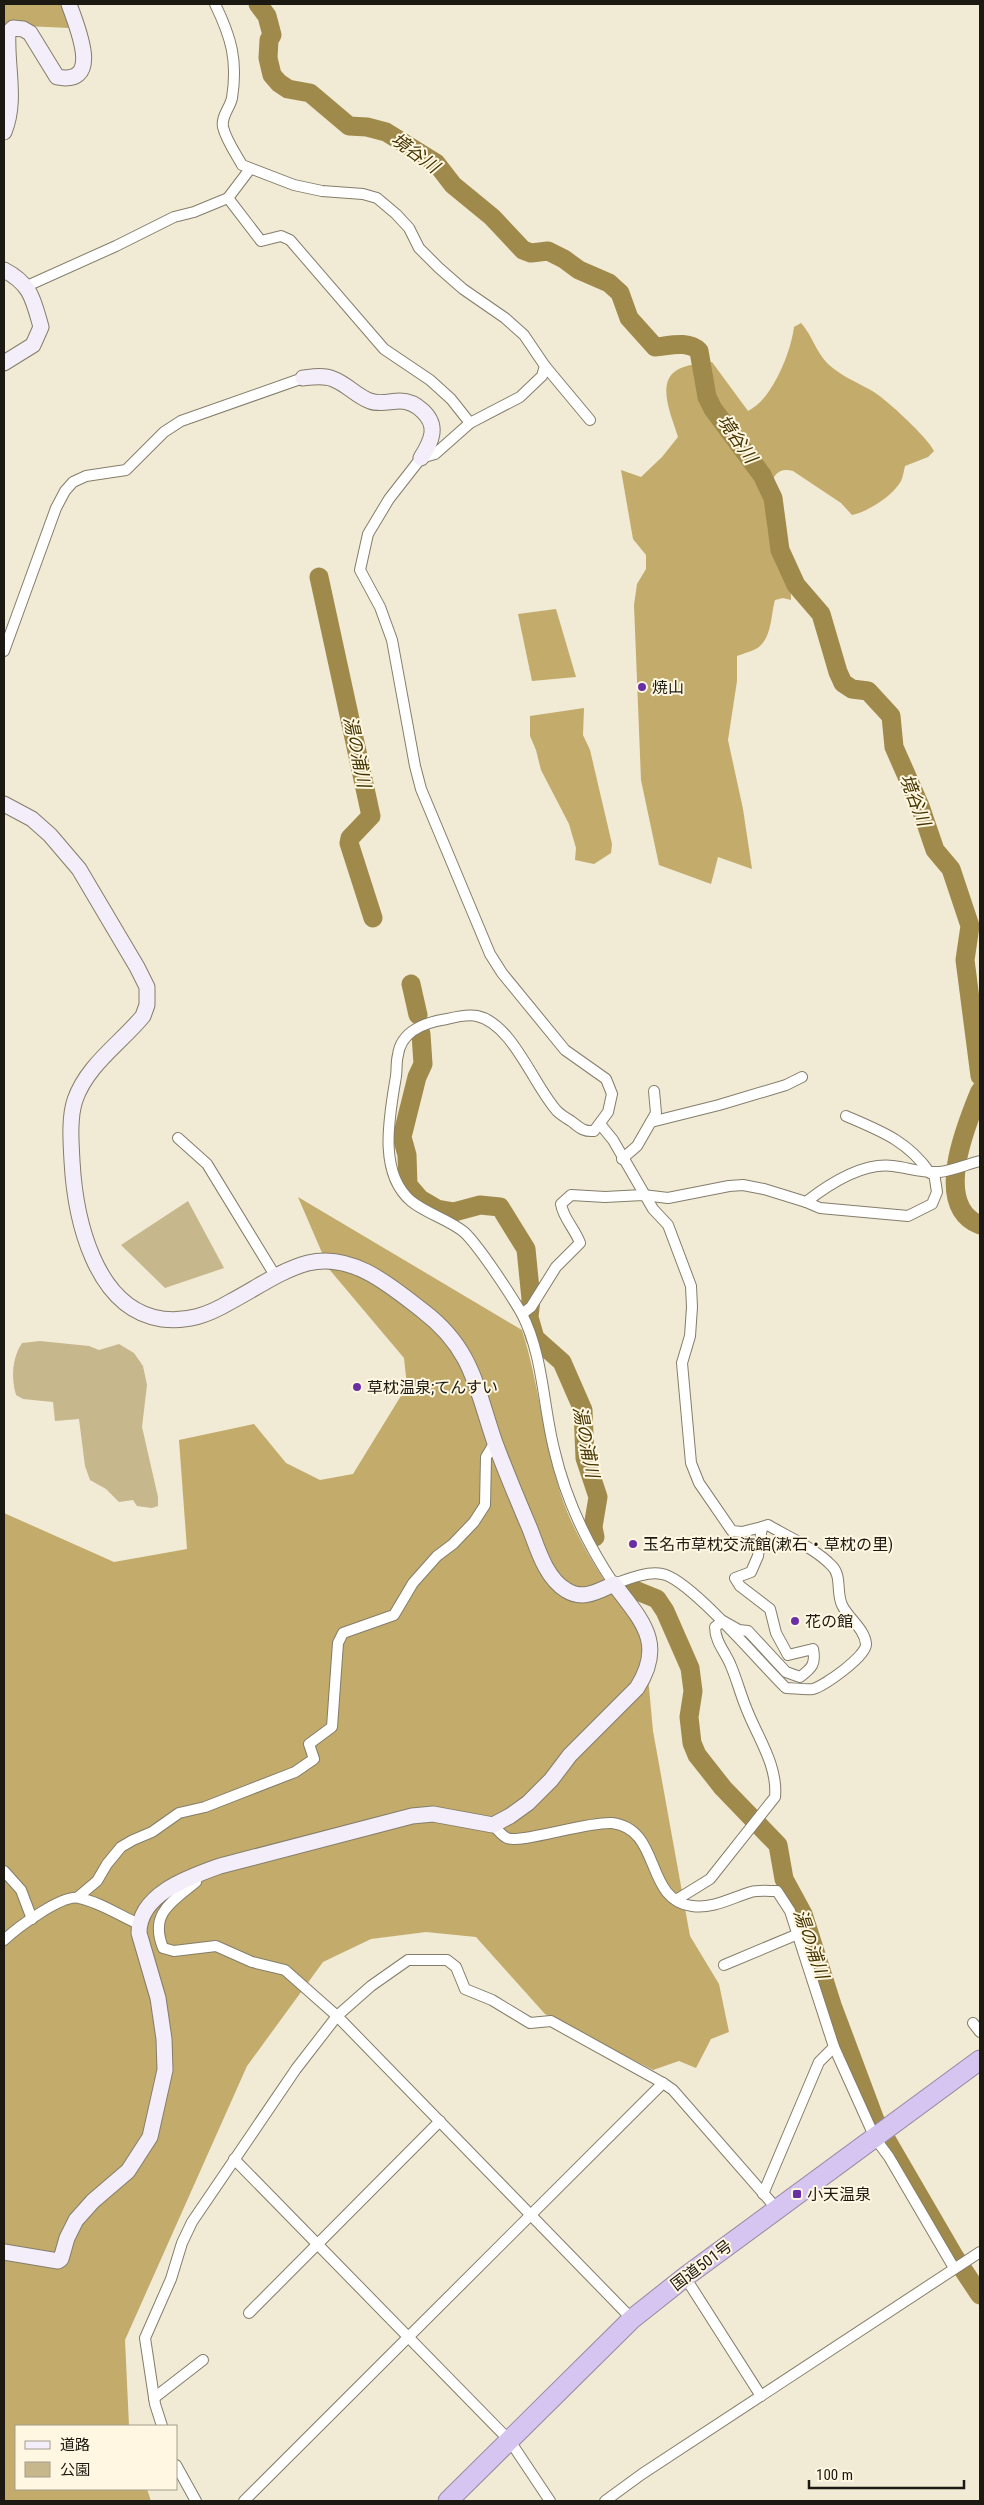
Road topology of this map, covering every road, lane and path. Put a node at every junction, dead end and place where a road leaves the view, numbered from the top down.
1 (69, 4) edge
2 (215, 4) edge
3 (4, 132) edge
4 (250, 169) junction
5 (228, 198) junction
6 (4, 270) edge
7 (27, 286) junction
8 (4, 363) edge
9 (545, 366) junction
10 (303, 378) joint
11 (590, 420) dead end
12 (470, 422) junction
13 (421, 458) junction
14 (4, 652) edge
15 (4, 804) edge
16 (802, 1077) dead end
17 (654, 1091) dead end
18 (846, 1116) dead end
19 (651, 1122) junction
20 (600, 1124) junction
21 (178, 1138) dead end
22 (622, 1159) junction
23 (980, 1162) edge
24 (932, 1173) junction
25 (643, 1195) junction
26 (806, 1202) junction
27 (276, 1277) junction
28 (527, 1311) junction
29 (495, 1442) junction
30 (762, 1527) junction
31 (614, 1584) junction
32 (723, 1621) junction
33 (493, 1825) junction
34 (4, 1871) edge
35 (197, 1875) junction
36 (78, 1897) junction
37 (676, 1900) junction
38 (32, 1919) junction
39 (139, 1924) junction
40 (798, 1934) junction
41 (4, 1940) edge
42 (724, 1965) dead end
43 (337, 2016) junction
44 (974, 2023) dead end
45 (980, 2032) edge
46 (834, 2047) junction
47 (980, 2060) edge
48 (664, 2084) junction
49 (440, 2122) junction
50 (879, 2134) junction
51 (234, 2159) junction
52 (763, 2194) junction
53 (777, 2209) junction
54 (532, 2216) junction
55 (319, 2244) junction
56 (4, 2252) edge
57 (980, 2252) edge
58 (959, 2266) junction
59 (685, 2277) junction
60 (249, 2313) dead end
61 (632, 2319) junction
62 (409, 2336) junction
63 (203, 2360) dead end
64 (761, 2396) junction
65 (154, 2398) junction
66 (162, 2425) edge
67 (510, 2441) junction
68 (178, 2469) edge
69 (196, 2501) edge
70 (244, 2501) edge
71 (448, 2501) edge
72 (550, 2501) edge
73 (605, 2501) edge

1 - 3 street
2 - 4 street
4 - 5 street
4 - 9 street
5 - 7 street
5 - 12 street
6 - 7 street
7 - 8 street
9 - 11 street
9 - 12 street
10 - 13 street
10 - 14 street
12 - 13 street
13 - 20 street
15 - 27 street
16 - 19 street
17 - 19 street
18 - 24 street
19 - 22 street
20 - 22 street
20 - 28 street
21 - 27 street
22 - 25 street
23 - 24 street
24 - 26 street
24 - 26 street
25 - 26 street
25 - 28 street
25 - 30 street
27 - 29 street
28 - 31 street
29 - 31 street
29 - 36 street
30 - 32 street
30 - 32 street
31 - 32 street
31 - 33 street
32 - 37 street
33 - 35 street
33 - 37 street
34 - 38 street
35 - 39 street
35 - 43 street
36 - 38 street
36 - 39 street
37 - 40 street
38 - 41 street
39 - 56 street
40 - 42 street
40 - 46 street
43 - 48 street
43 - 49 street
43 - 51 street
44 - 45 street
46 - 50 street
46 - 52 street
47 - 50 highway, 国道501号
48 - 52 street
48 - 54 street
49 - 54 street
49 - 55 street
50 - 53 highway, 国道501号
50 - 58 street
51 - 55 street
51 - 65 street
52 - 53 street
53 - 59 highway, 国道501号
54 - 61 street
54 - 62 street
55 - 60 street
55 - 62 street
57 - 58 street
58 - 64 street
59 - 61 highway, 国道501号
59 - 64 street
61 - 67 highway, 国道501号
62 - 67 street
62 - 70 street
63 - 65 street
64 - 73 street
65 - 66 street
67 - 71 highway, 国道501号
67 - 72 street
68 - 69 street

